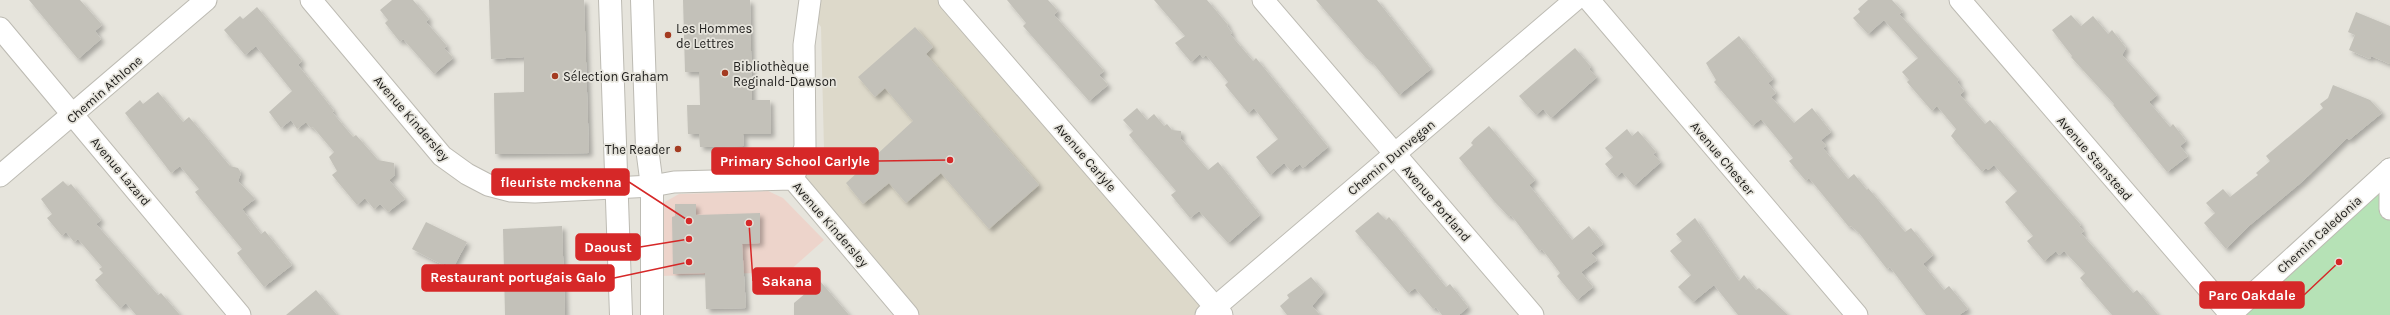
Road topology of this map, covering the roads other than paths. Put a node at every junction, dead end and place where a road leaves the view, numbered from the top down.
1 (206, 0) edge
2 (310, 0) edge
3 (610, 0) edge
4 (642, 0) edge
5 (810, 0) edge
6 (950, 0) edge
7 (1263, 0) edge
8 (1575, 0) edge
9 (1590, 0) edge
10 (1960, 0) edge
11 (0, 28) edge
12 (74, 114) junction
13 (1394, 154) junction
14 (2390, 169) edge
15 (0, 176) edge
16 (793, 179) junction
17 (652, 186) junction
18 (617, 188) junction
19 (2390, 210) edge
20 (1214, 312) edge
21 (240, 315) edge
22 (621, 315) edge
23 (652, 315) edge
24 (908, 315) edge
25 (1533, 315) edge
26 (1857, 315) edge
27 (2231, 315) edge

1 - 12 street, Chemin Athlone
2 - 18 street, Avenue Kindersley
3 - 18 street
4 - 17 street
5 - 16 street
6 - 20 street, Avenue Carlyle
7 - 13 street, Avenue Portland
8 - 13 street, Chemin Dunvegan
9 - 26 street, Avenue Chester
10 - 27 street, Avenue Stanstead
11 - 12 street, Avenue Lazard
12 - 15 street, Chemin Athlone
12 - 21 street, Avenue Lazard
13 - 20 street, Chemin Dunvegan
13 - 25 street, Avenue Portland
14 - 19 street
14 - 27 street, Chemin Caledonia
16 - 17 street, Avenue Kindersley
16 - 24 street, Avenue Kindersley
17 - 18 street, Avenue Kindersley
17 - 23 street
18 - 22 street

